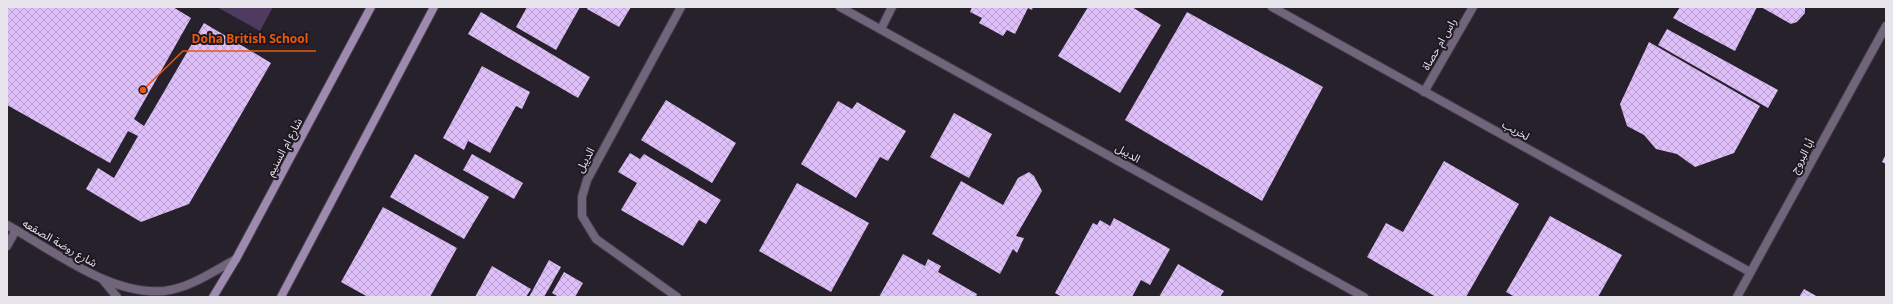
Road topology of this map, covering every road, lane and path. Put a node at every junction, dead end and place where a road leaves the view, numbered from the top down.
1 (371, 7) edge
2 (434, 7) edge
3 (681, 7) edge
4 (840, 7) edge
5 (892, 7) edge
6 (1272, 7) edge
7 (1474, 7) edge
8 (1886, 26) edge
9 (881, 29) junction
10 (1424, 92) junction
11 (7, 225) edge
12 (16, 230) junction
13 (7, 246) edge
14 (236, 259) junction
15 (1750, 272) junction
16 (102, 279) junction
17 (117, 297) edge
18 (213, 297) edge
19 (281, 297) edge
20 (677, 297) edge
21 (1364, 297) edge
22 (1737, 297) edge

1 - 14 main road, شارع ام السنيم
2 - 19 main road
3 - 20 street, الديبل
4 - 9 street, الديبل
5 - 9 street
6 - 10 street, لخريب
7 - 10 street, راس ام حصاة
8 - 15 street, أبا البروج
9 - 21 street, الديبل
10 - 15 street, لخريب
11 - 12 street, شارع روضة الصقعه
12 - 13 street
12 - 16 street, شارع روضة الصقعه
14 - 16 street, شارع روضة الصقعه
14 - 18 main road, شارع ام السنيم
15 - 22 street, أبا البروج
16 - 17 street, شارع روضة الصقعه

